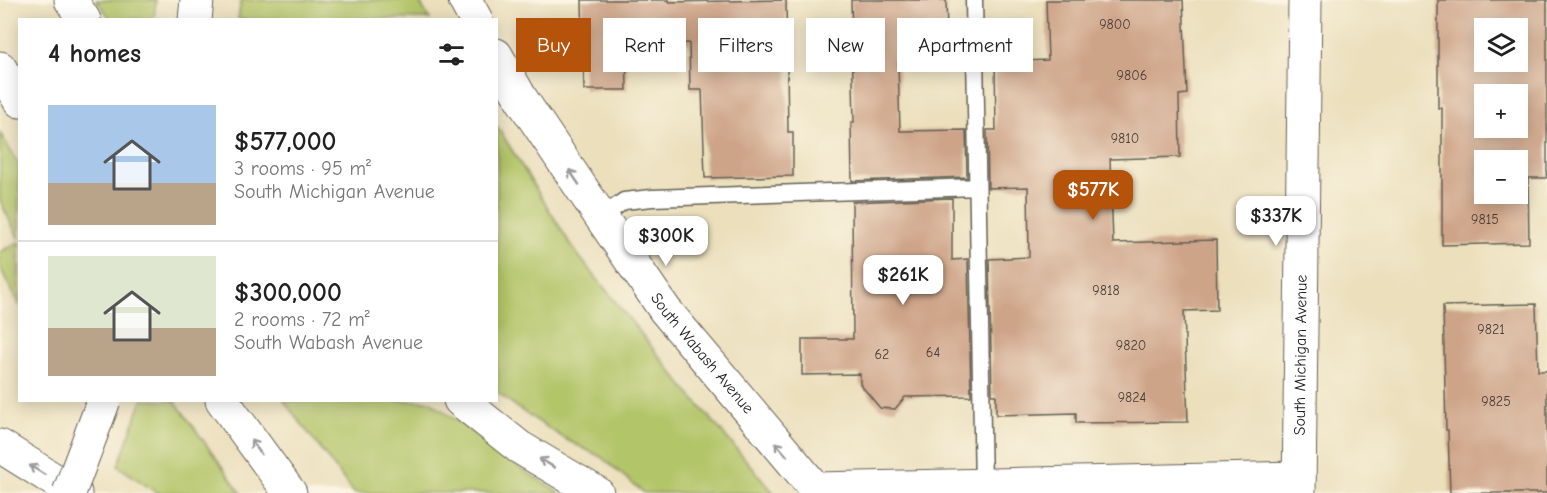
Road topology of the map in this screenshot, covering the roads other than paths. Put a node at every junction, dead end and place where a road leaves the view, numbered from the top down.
1 (71, 0) edge
2 (197, 0) edge
3 (465, 0) edge
4 (974, 0) edge
5 (1305, 0) edge
6 (83, 18) edge
7 (195, 18) edge
8 (475, 18) edge
9 (498, 58) edge
10 (0, 68) edge
11 (18, 98) edge
12 (977, 187) junction
13 (601, 217) junction
14 (103, 402) edge
15 (223, 402) edge
16 (463, 402) edge
17 (0, 446) edge
18 (1299, 485) edge
19 (983, 486) junction
20 (818, 491) edge
21 (69, 493) edge
22 (75, 493) edge
23 (290, 493) edge
24 (597, 493) edge

1 - 6 main road
2 - 7 main road
3 - 8 main road
4 - 12 lane
5 - 18 main road, South Michigan Avenue
13 -> 9 main road, South Wabash Avenue
10 - 11 main road
12 - 13 lane
12 - 19 lane
20 -> 13 main road, South Wabash Avenue
14 - 21 main road, bridge
23 -> 15 main road
24 -> 16 main road
22 -> 17 main road
18 - 19 main road
19 - 20 main road

